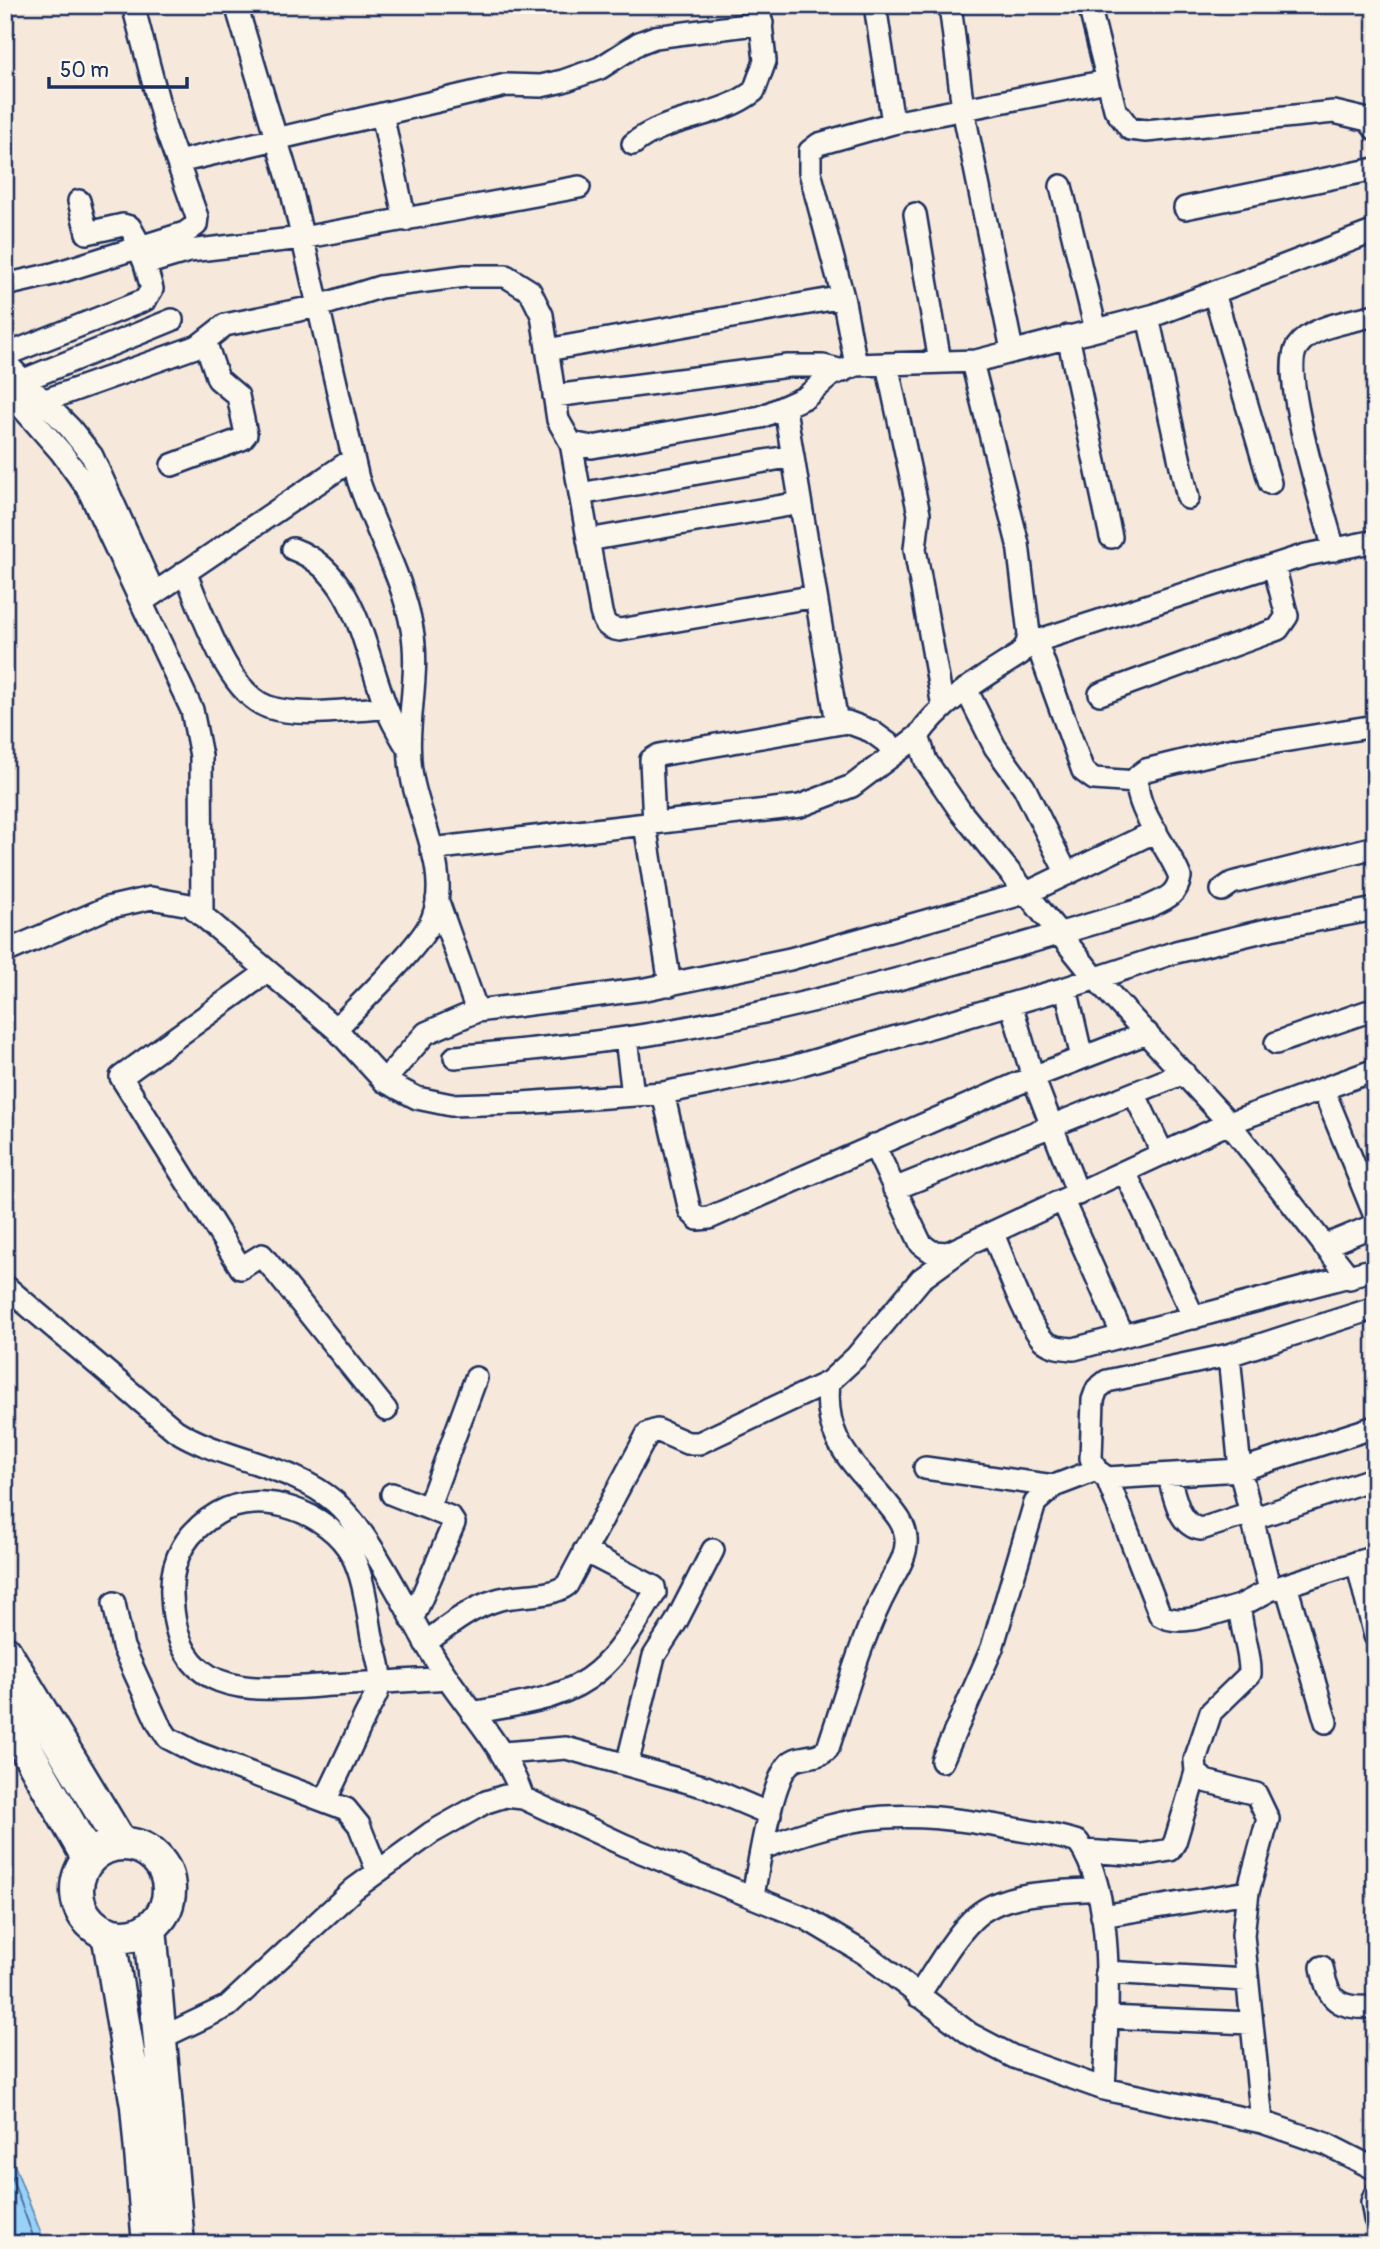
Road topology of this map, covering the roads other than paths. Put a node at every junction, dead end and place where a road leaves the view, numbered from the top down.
1 (133, 5) edge
2 (236, 5) edge
3 (875, 5) edge
4 (950, 5) edge
5 (1089, 5) edge
6 (760, 14) edge
7 (1107, 82) junction
8 (963, 109) junction
9 (382, 114) junction
10 (893, 123) junction
11 (1375, 129) edge
12 (277, 138) junction
13 (633, 144) dead end
14 (178, 162) junction
15 (1375, 169) edge
16 (1061, 186) dead end
17 (579, 187) dead end
18 (79, 201) dead end
19 (1185, 208) dead end
20 (915, 214) dead end
21 (405, 220) junction
22 (1375, 232) edge
23 (302, 238) junction
24 (143, 256) junction
25 (5, 285) edge
26 (1214, 293) junction
27 (843, 297) junction
28 (319, 306) junction
29 (1375, 316) edge
30 (1148, 317) junction
31 (172, 320) dead end
32 (1096, 330) junction
33 (1068, 336) junction
34 (205, 341) junction
35 (547, 350) junction
36 (1012, 350) junction
37 (5, 355) edge
38 (976, 361) junction
39 (5, 362) edge
40 (940, 362) junction
41 (887, 364) junction
42 (849, 368) junction
43 (14, 384) edge
44 (554, 396) junction
45 (43, 401) junction
46 (785, 409) junction
47 (571, 443) junction
48 (793, 456) junction
49 (353, 459) junction
50 (172, 465) dead end
51 (1270, 483) dead end
52 (580, 494) junction
53 (1188, 498) dead end
54 (800, 503) junction
55 (1111, 537) dead end
56 (588, 540) junction
57 (1375, 541) edge
58 (293, 549) dead end
59 (1334, 550) junction
60 (1274, 566) junction
61 (185, 572) junction
62 (816, 596) junction
63 (148, 597) junction
64 (1032, 643) junction
65 (966, 689) junction
66 (1100, 694) dead end
67 (943, 707) junction
68 (386, 708) junction
69 (837, 723) junction
70 (1375, 726) edge
71 (918, 736) junction
72 (897, 750) junction
73 (410, 752) junction
74 (1137, 782) junction
75 (650, 824) junction
76 (1156, 831) junction
77 (1375, 848) edge
78 (431, 849) junction
79 (1067, 874) junction
80 (1222, 890) dead end
81 (1029, 892) junction
82 (436, 897) junction
83 (1375, 909) edge
84 (201, 914) junction
85 (1061, 933) junction
86 (5, 952) edge
87 (268, 971) junction
88 (1096, 979) junction
89 (670, 985) junction
90 (1066, 988) junction
91 (1011, 1004) junction
92 (1375, 1009) edge
93 (477, 1011) junction
94 (336, 1029) junction
95 (1147, 1033) junction
96 (626, 1038) junction
97 (1276, 1043) dead end
98 (456, 1057) dead end
99 (1082, 1058) junction
100 (1375, 1070) edge
101 (1184, 1073) junction
102 (1033, 1077) junction
103 (384, 1081) junction
104 (1323, 1088) junction
105 (663, 1093) junction
106 (1134, 1093) junction
107 (633, 1095) junction
108 (1229, 1123) junction
109 (1051, 1126) junction
110 (874, 1145) junction
111 (1163, 1154) junction
112 (1125, 1172) junction
113 (894, 1189) junction
114 (1071, 1197) junction
115 (1375, 1216) edge
116 (1375, 1225) edge
117 (993, 1234) junction
118 (968, 1245) junction
119 (1324, 1246) junction
120 (1375, 1269) edge
121 (1350, 1278) junction
122 (5, 1286) edge
123 (1375, 1308) edge
124 (1194, 1318) junction
125 (1123, 1336) junction
126 (1229, 1355) junction
127 (476, 1378) dead end
128 (829, 1382) junction
129 (386, 1410) dead end
130 (1375, 1427) edge
131 (925, 1468) dead end
132 (1240, 1470) junction
133 (1101, 1474) junction
134 (1168, 1475) junction
135 (1375, 1478) edge
136 (1054, 1486) junction
137 (392, 1493) dead end
138 (428, 1508) junction
139 (1251, 1516) junction
140 (713, 1550) dead end
141 (584, 1551) junction
142 (1366, 1559) edge
143 (1278, 1588) junction
144 (114, 1603) dead end
145 (1240, 1606) junction
146 (1372, 1609) edge
147 (412, 1620) junction
148 (1375, 1636) edge
149 (425, 1643) junction
150 (5, 1652) edge
151 (447, 1678) junction
152 (380, 1683) junction
153 (5, 1712) edge
154 (472, 1713) junction
155 (1326, 1722) dead end
156 (504, 1753) junction
157 (942, 1761) dead end
158 (627, 1765) junction
159 (1196, 1772) junction
160 (523, 1798) junction
161 (326, 1799) junction
162 (770, 1814) junction
163 (121, 1843) junction
164 (763, 1848) junction
165 (1085, 1851) junction
166 (89, 1859) junction
167 (377, 1870) junction
168 (1098, 1889) junction
169 (1248, 1892) junction
170 (753, 1896) junction
171 (1102, 1916) junction
172 (150, 1928) junction
173 (108, 1933) junction
174 (1322, 1967) dead end
175 (1106, 1972) junction
176 (1246, 1980) junction
177 (918, 1996) junction
178 (1375, 2007) edge
179 (1106, 2017) junction
180 (1251, 2022) junction
181 (162, 2038) junction
182 (1104, 2089) junction
183 (1262, 2122) junction
184 (1375, 2169) edge
185 (1375, 2194) edge
186 (1375, 2220) edge
187 (149, 2244) edge
188 (178, 2244) edge

1 - 14 street
2 - 12 street
3 - 10 street
4 - 8 street
5 - 7 street
6 - 9 street
6 - 13 street
7 - 8 street
7 - 11 street
8 - 10 street
8 - 36 street
9 - 12 street
9 - 21 street
10 - 27 street
12 - 14 street
12 - 23 street
14 - 24 street
15 - 19 street
16 - 32 street
17 - 21 street
18 - 24 street
20 - 40 street
21 - 23 street
22 - 26 street
23 - 24 street
23 - 28 street
24 - 25 street
24 - 37 street
26 - 30 street
26 - 51 street
27 - 35 street
27 - 42 street
28 - 34 street
28 - 35 street
28 - 49 street
29 - 59 street
30 - 32 street
30 - 53 street
31 - 43 street
32 - 33 street
33 - 36 street
33 - 55 street
34 - 45 street
34 - 50 street
35 - 44 street
36 - 38 street
38 - 40 street
38 - 64 street
39 - 43 street
40 - 41 street
41 - 42 street
41 - 67 street
42 - 44 street
42 - 46 street
43 - 45 street
43 - 63 street
44 - 47 street
45 - 63 street
46 - 47 street
46 - 48 street
47 - 52 street
48 - 52 street
48 - 54 street
49 - 61 street
49 - 73 street
52 - 56 street
54 - 56 street
54 - 62 street
56 - 62 street
57 - 59 street
58 - 68 street
59 - 60 street
60 - 64 street
60 - 66 street
61 - 63 street
61 - 68 street
62 - 69 street
63 - 84 street
64 - 65 street
64 - 74 street
65 - 67 street
65 - 79 street
67 - 71 street
68 - 73 street
69 - 72 street
69 - 75 street
70 - 74 street
71 - 72 street
71 - 81 street
72 - 75 street
73 - 78 street
74 - 76 street
75 - 78 street
75 - 89 street
76 - 79 street
76 - 85 street
77 - 80 street
78 - 82 street
79 - 81 street
81 - 85 street
81 - 89 street
82 - 93 street
82 - 94 street
83 - 88 street
84 - 86 street
84 - 87 street
85 - 88 street
85 - 96 street
87 - 94 street
87 - 129 street
88 - 90 street
88 - 95 street
89 - 93 street
90 - 91 street
90 - 99 street
91 - 102 street
91 - 105 street
92 - 97 street
93 - 103 street
94 - 103 street
95 - 99 street
95 - 101 street
96 - 98 street
96 - 107 street
99 - 102 street
100 - 104 street
101 - 106 street
101 - 108 street
102 - 109 street
102 - 110 street
103 - 107 street
104 - 108 street
104 - 115 street
105 - 107 street
105 - 110 street
106 - 109 street
106 - 111 street
108 - 111 street
108 - 119 street
109 - 113 street
109 - 114 street
110 - 113 street
111 - 112 street
112 - 114 street
112 - 124 street
113 - 118 street
114 - 117 street
114 - 125 street
116 - 119 street
117 - 118 street
117 - 125 street
118 - 128 street
119 - 121 street
120 - 121 street
121 - 124 street
122 - 147 street
123 - 126 street
124 - 125 street
126 - 132 street
126 - 133 street
127 - 138 street
128 - 141 street
128 - 162 street
130 - 132 street
131 - 136 street
132 - 134 street
132 - 139 street
133 - 134 street
133 - 136 street
133 - 145 street
134 - 139 street
135 - 139 street
136 - 157 street
137 - 138 street
138 - 147 street
139 - 143 street
140 - 158 street
141 - 149 street
141 - 154 street
142 - 143 street
142 - 146 street
143 - 145 street
143 - 155 street
144 - 161 street
145 - 159 street
146 - 148 street
147 - 149 street
149 - 151 street
150 - 163 highway
151 - 152 street
151 - 154 street
152 - 152 street
152 - 161 street
153 - 166 highway
154 - 156 street
156 - 158 street
156 - 160 street
158 - 162 street
159 - 165 street
159 - 169 street
160 - 167 street
160 - 170 street
161 - 167 street
162 - 164 street
163 - 166 highway
163 - 172 highway
164 - 165 street
164 - 170 street
165 - 168 street
166 - 173 highway
167 - 181 street
168 - 171 street
168 - 177 street
169 - 171 street
169 - 176 street
170 - 177 street
171 - 175 street
172 - 173 highway
172 - 181 highway
173 - 187 highway
174 - 178 street
175 - 176 street
175 - 179 street
176 - 180 street
177 - 182 street
179 - 180 street
179 - 182 street
180 - 183 street
181 - 188 highway
182 - 183 street
183 - 184 street
185 - 186 street

